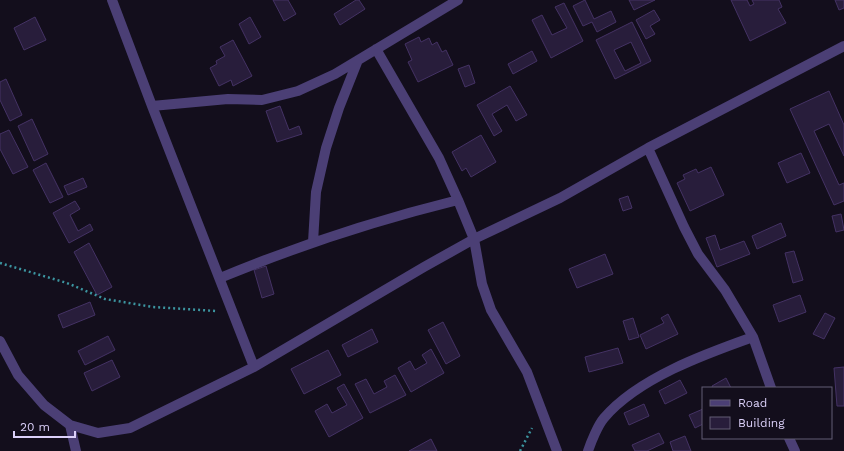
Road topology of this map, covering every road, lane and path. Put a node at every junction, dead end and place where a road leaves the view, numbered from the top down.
1 (112, 0) edge
2 (458, 0) edge
3 (844, 46) edge
4 (376, 49) junction
5 (358, 60) junction
6 (152, 106) junction
7 (648, 148) junction
8 (458, 200) junction
9 (474, 240) junction
10 (313, 242) junction
11 (0, 263) edge
12 (220, 278) junction
13 (233, 312) junction
14 (754, 337) junction
15 (0, 341) edge
16 (254, 367) junction
17 (771, 387) edge
18 (70, 425) junction
19 (789, 439) edge
20 (76, 451) edge
21 (557, 451) edge
22 (588, 451) edge
23 (795, 451) edge

1 - 6 street
2 - 4 street
3 - 7 street
4 - 5 street
4 - 8 street
5 - 6 street
5 - 10 street
6 - 12 street
7 - 9 street
7 - 14 street
8 - 9 street
8 - 10 street
9 - 16 street
9 - 21 street
10 - 12 street
11 - 13 path
12 - 13 street
13 - 16 street
14 - 17 street
14 - 22 street
15 - 18 street
16 - 18 street
18 - 20 street
19 - 23 street

